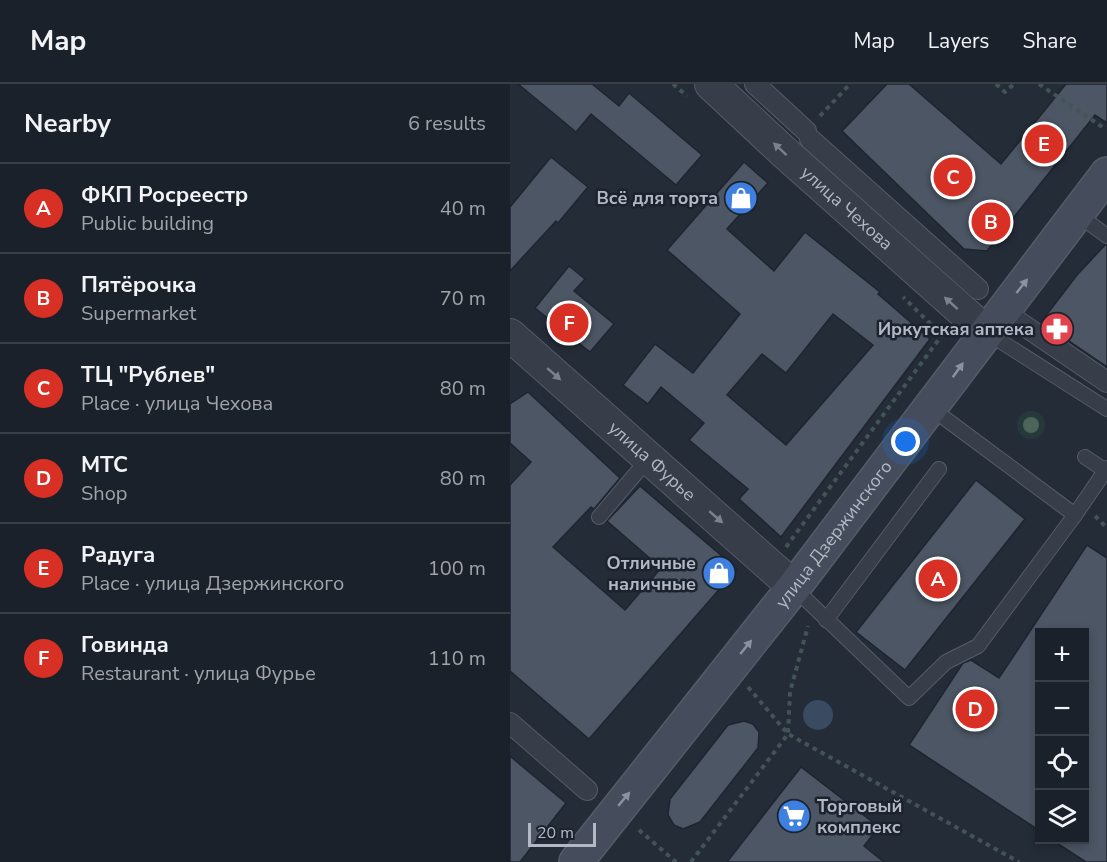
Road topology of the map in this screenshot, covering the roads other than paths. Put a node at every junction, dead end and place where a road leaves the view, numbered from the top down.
1 (755, 84) edge
2 (701, 92) edge
3 (1107, 174) edge
4 (1077, 214) junction
5 (1107, 236) edge
6 (978, 289) dead end
7 (1016, 320) dead end
8 (986, 332) junction
9 (510, 335) edge
10 (1107, 382) edge
11 (931, 408) junction
12 (1107, 410) edge
13 (1085, 457) dead end
14 (649, 458) junction
15 (939, 468) dead end
16 (1106, 470) edge
17 (1075, 515) junction
18 (599, 517) dead end
19 (803, 597) junction
20 (826, 620) junction
21 (510, 723) edge
22 (587, 790) dead end
23 (576, 862) edge

1 - 6 street
8 -> 2 street, улица Чехова
3 - 4 main road, улица Дзержинского
4 - 5 lane
8 -> 4 main road, улица Дзержинского
7 - 10 street
11 -> 8 main road, улица Дзержинского
8 - 12 lane
9 -> 14 street, улица Фурье
11 - 17 lane
11 - 19 main road, улица Дзержинского
13 - 16 lane
14 - 18 lane
14 -> 19 street, улица Фурье
15 - 20 lane
16 - 17 lane
17 - 20 lane
19 - 20 lane
23 -> 19 main road, улица Дзержинского
21 - 22 street

